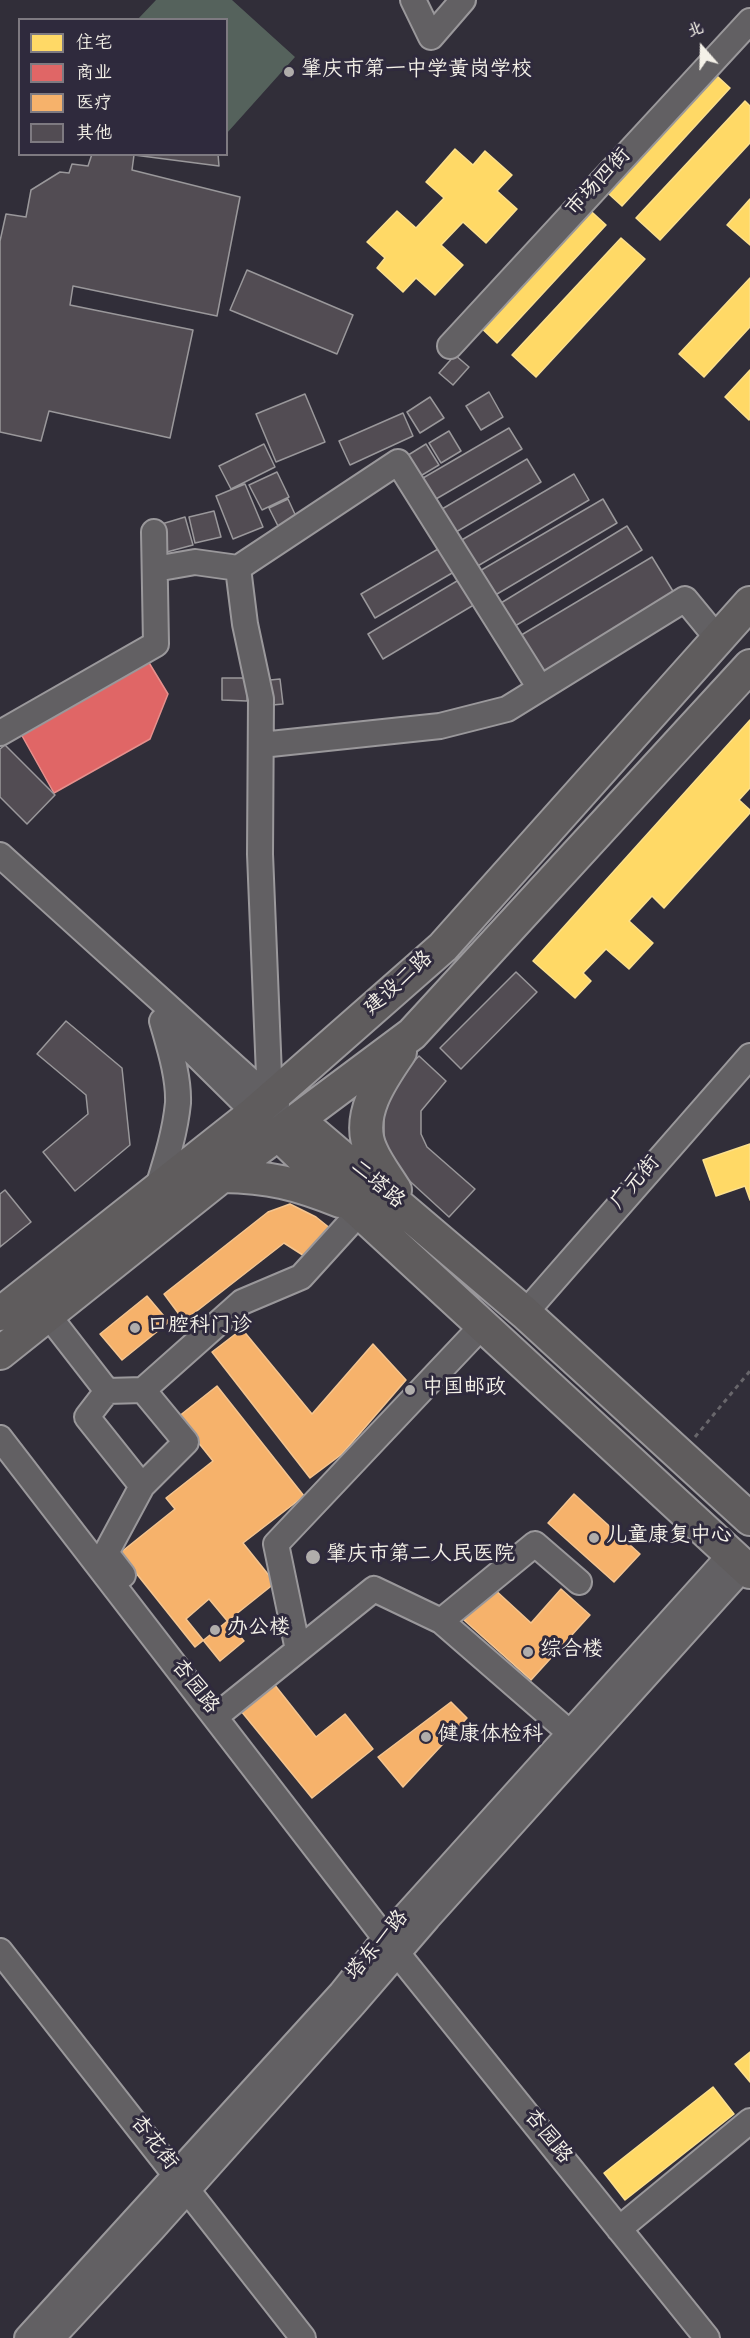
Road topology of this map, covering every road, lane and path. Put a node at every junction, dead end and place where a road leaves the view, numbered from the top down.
1 (412, 0) edge
2 (463, 0) edge
3 (750, 21) edge
4 (450, 346) dead end
5 (154, 532) dead end
6 (238, 568) junction
7 (154, 569) junction
8 (750, 603) edge
9 (718, 639) junction
10 (750, 666) edge
11 (540, 688) junction
12 (0, 733) edge
13 (261, 746) junction
14 (0, 855) edge
15 (0, 876) edge
16 (443, 947) junction
17 (466, 975) junction
18 (162, 1021) junction
19 (412, 1034) junction
20 (750, 1056) edge
21 (262, 1107) junction
22 (288, 1127) junction
23 (222, 1176) junction
24 (156, 1193) junction
25 (356, 1209) junction
26 (407, 1212) junction
27 (525, 1313) junction
28 (0, 1314) edge
29 (48, 1315) junction
30 (482, 1326) junction
31 (0, 1353) edge
32 (750, 1371) edge
33 (143, 1390) junction
34 (107, 1391) junction
35 (0, 1438) edge
36 (680, 1455) junction
37 (141, 1486) junction
38 (750, 1519) edge
39 (741, 1564) edge
40 (579, 1581) dead end
41 (150, 1621) junction
42 (441, 1621) junction
43 (298, 1650) junction
44 (221, 1712) junction
45 (570, 1733) junction
46 (0, 1951) edge
47 (391, 1951) junction
48 (750, 2121) edge
49 (182, 2182) junction
50 (619, 2229) junction
51 (27, 2338) edge
52 (52, 2338) edge
53 (303, 2338) edge
54 (690, 2338) edge
55 (707, 2338) edge

1 - 2 street
3 - 4 street, 市场四街
5 - 7 street
6 - 7 street
6 - 11 street
6 - 13 street
7 - 12 street
8 - 9 main road, 建设二路
9 - 11 street
9 - 16 main road, 建设二路
10 - 17 main road, 建设二路
11 - 13 street
13 - 21 street
14 - 21 street
15 - 18 street
16 - 17 main road
16 - 21 main road, 建设二路
17 - 19 main road, 建设二路
18 - 21 street
18 - 24 street
19 - 22 main road, 建设二路
19 - 26 main road
20 - 27 street, 广元街
21 - 22 street
21 - 24 main road, 建设二路
22 - 23 main road, 建设二路
22 - 25 main road, 二塔路
22 - 26 main road, 二塔路
23 - 25 main road
23 - 29 main road, 建设二路
24 - 28 main road, 建设二路
25 - 30 main road, 二塔路
25 - 33 street
26 - 27 main road, 二塔路
27 - 36 main road, 二塔路
29 - 31 main road, 建设二路
29 - 34 street
30 - 39 main road, 二塔路
30 - 43 street
32 - 36 path
33 - 34 street
33 - 37 street
34 - 37 street
35 - 41 street, 杏园路
36 - 38 main road, 二塔路
37 - 41 street
39 - 45 street, 塔东一路
39 - 47 street, 塔东一路
40 - 42 street
41 - 44 street, 杏园路
42 - 43 street
42 - 45 street
43 - 44 street
44 - 47 street, 杏园路
45 - 47 street, 塔东一路
46 - 49 street, 杏花街
47 - 49 street, 塔东一路
47 - 50 street, 杏园路
47 - 54 street, 杏园路
48 - 50 street
49 - 51 street, 塔东一路
49 - 52 street, 塔东一路
49 - 53 street, 杏花街
50 - 55 street, 杏园路

